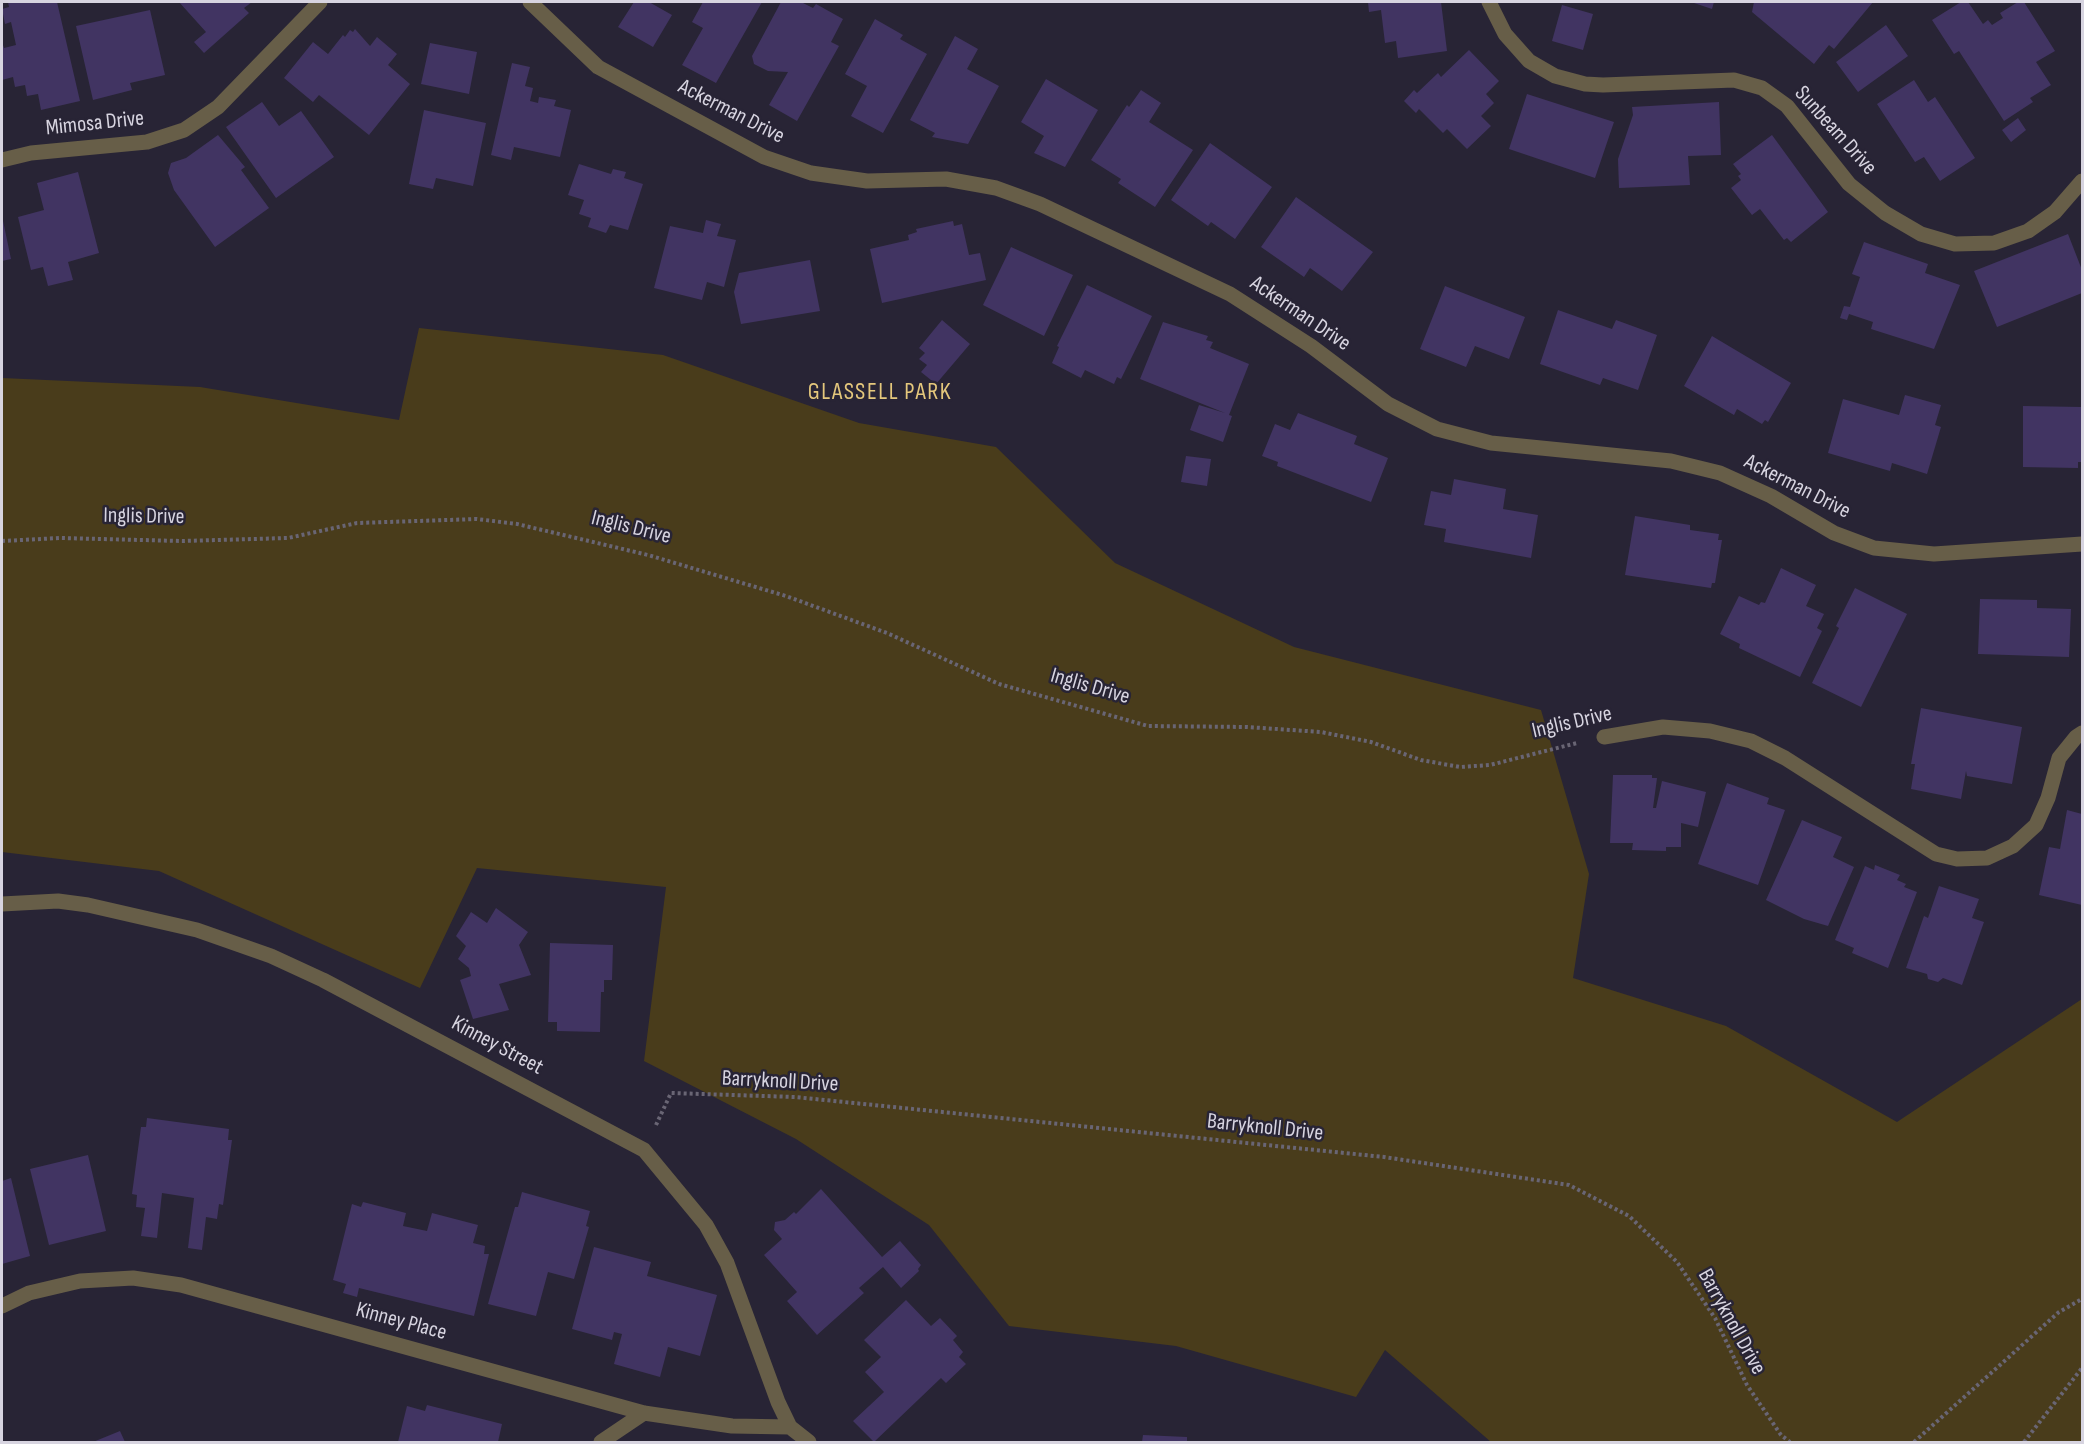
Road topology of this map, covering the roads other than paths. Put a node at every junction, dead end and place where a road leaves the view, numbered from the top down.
1 (320, 2) edge
2 (530, 2) edge
3 (1490, 2) edge
4 (2, 160) edge
5 (2082, 181) edge
6 (2082, 544) edge
7 (2082, 733) edge
8 (1604, 737) road end
9 (2, 904) edge
10 (2, 1306) edge
11 (644, 1413) junction
12 (790, 1427) junction
13 (601, 1443) edge
14 (809, 1443) edge

1 - 4 street, Mimosa Drive
2 - 6 street, Ackerman Drive
3 - 5 street, Sunbeam Drive
7 - 8 street, Inglis Drive
9 - 12 street, Kinney Street
10 - 11 street, Kinney Place
11 - 12 street, Kinney Place
11 - 13 street
12 - 14 street, Kinney Street

